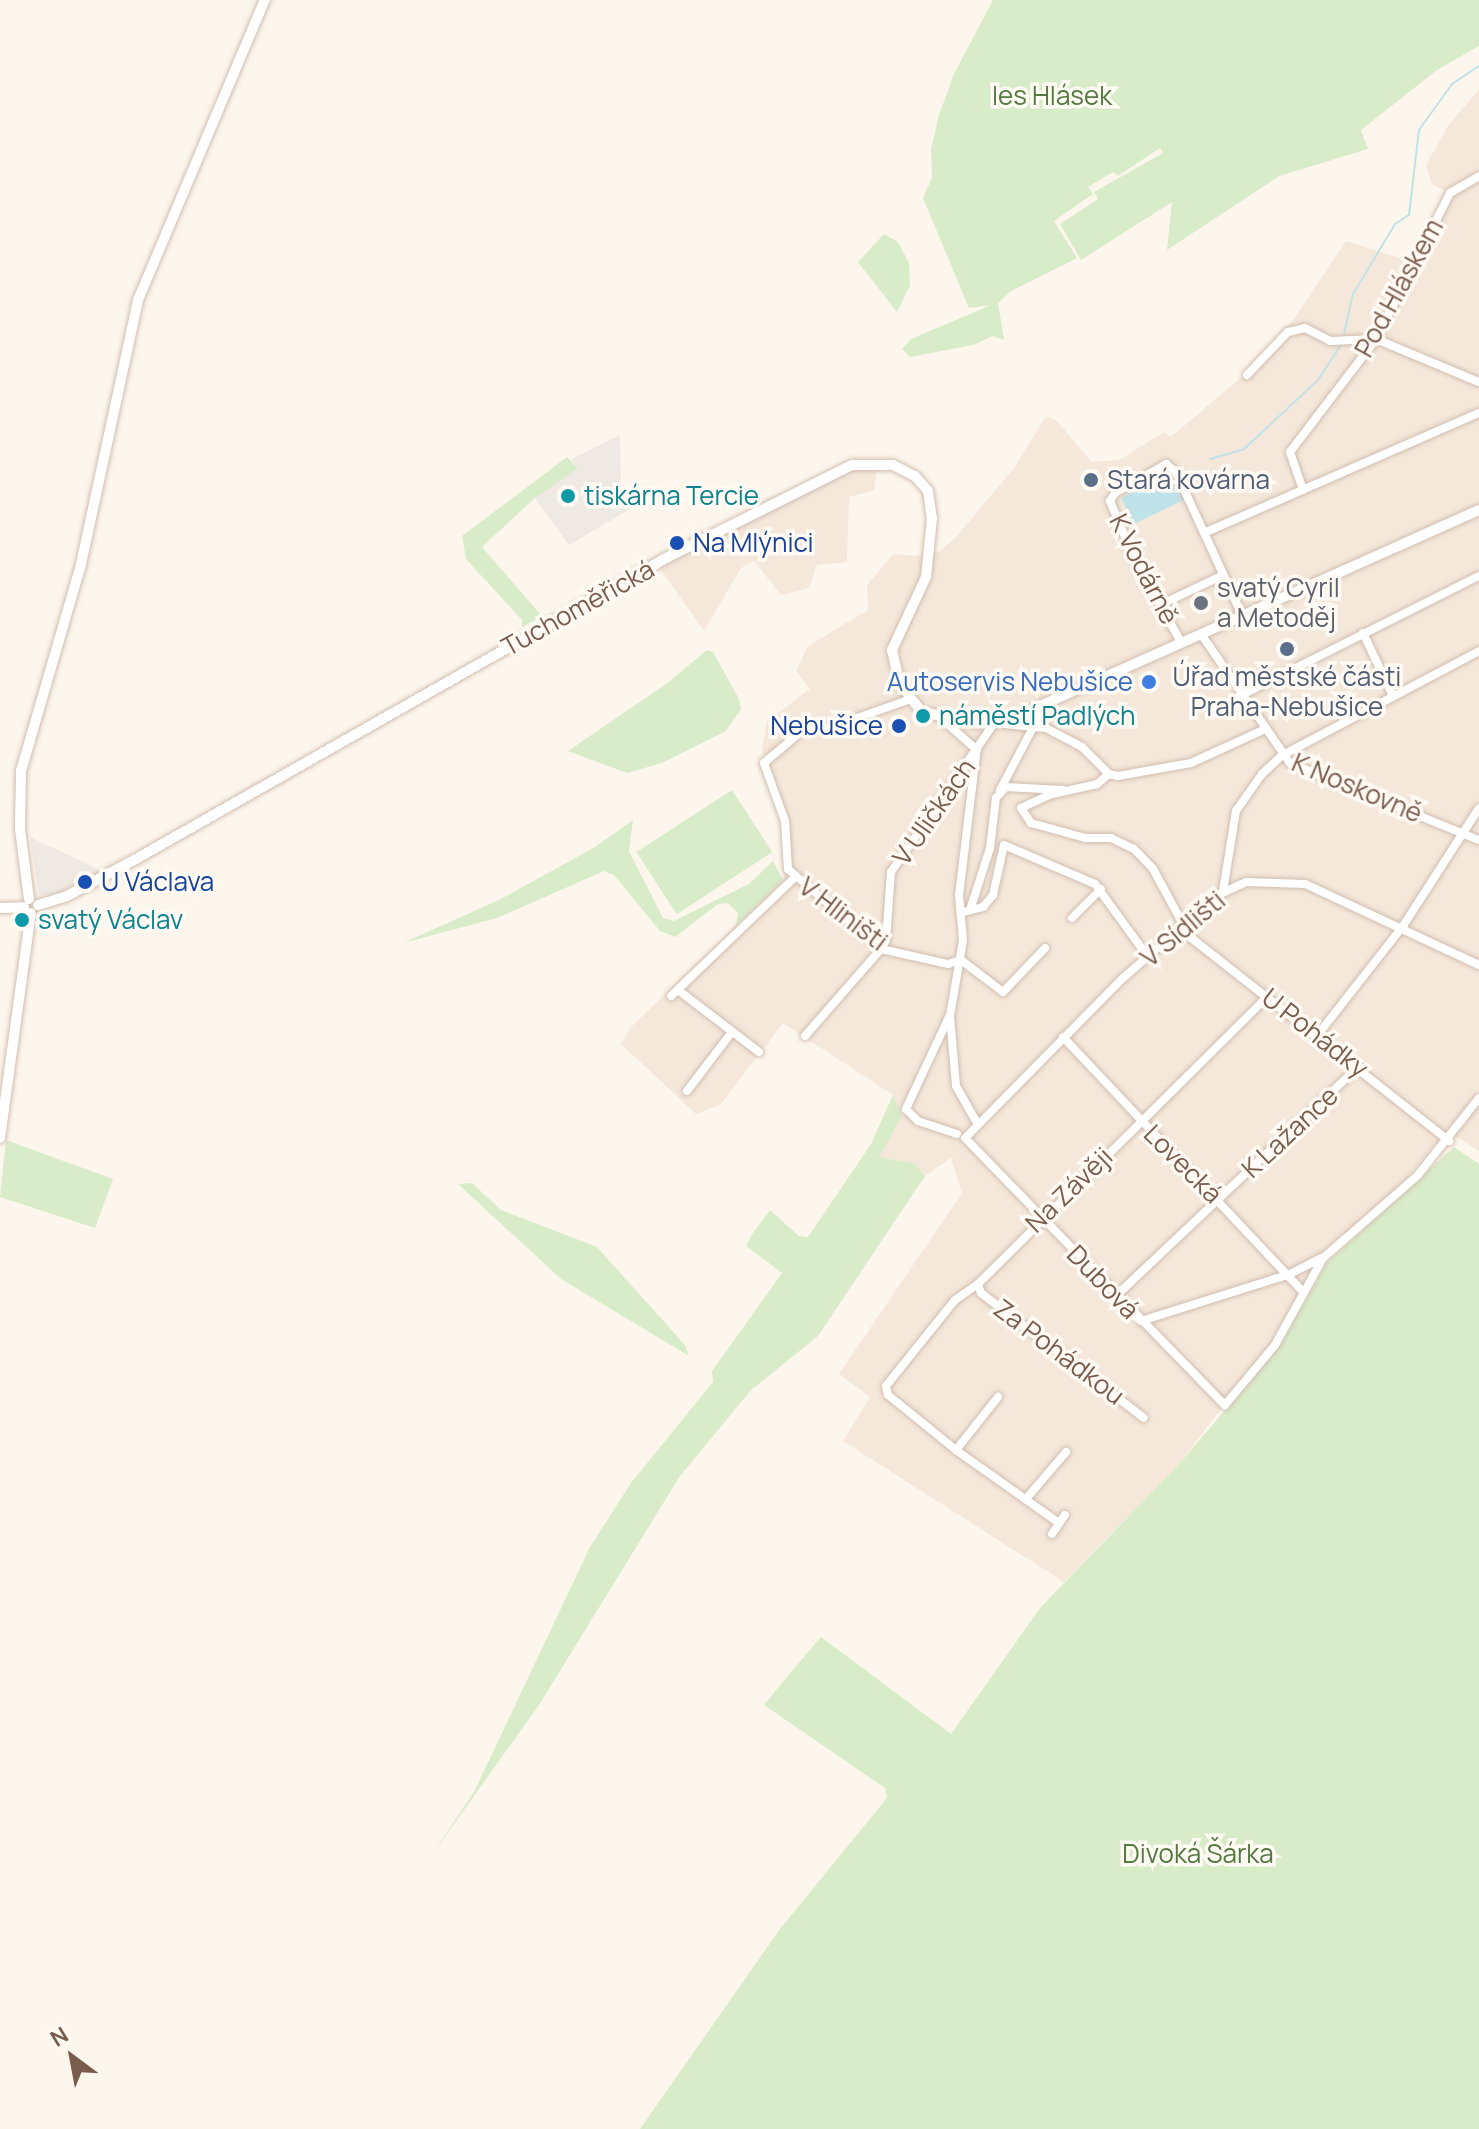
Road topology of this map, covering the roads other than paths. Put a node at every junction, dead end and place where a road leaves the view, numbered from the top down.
1 (265, 0) edge
2 (1479, 176) edge
3 (1376, 339) junction
4 (1247, 375) dead end
5 (1479, 382) edge
6 (1479, 413) edge
7 (1303, 490) junction
8 (1479, 510) edge
9 (1204, 533) junction
10 (1223, 575) junction
11 (1479, 576) edge
12 (1162, 604) junction
13 (1242, 615) junction
14 (1363, 633) junction
15 (1201, 634) junction
16 (1181, 642) junction
17 (1479, 651) edge
18 (1240, 696) junction
19 (1393, 696) junction
20 (908, 700) junction
21 (1046, 703) junction
22 (944, 721) junction
23 (994, 723) junction
24 (1036, 727) junction
25 (1263, 730) junction
26 (977, 750) junction
27 (1281, 756) junction
28 (1109, 774) junction
29 (1067, 790) junction
30 (996, 798) junction
31 (1479, 808) edge
32 (1463, 833) junction
33 (1479, 840) edge
34 (794, 878) junction
35 (1101, 889) junction
36 (1223, 891) junction
37 (31, 906) junction
38 (0, 908) edge
39 (967, 911) junction
40 (1072, 918) dead end
41 (1182, 926) junction
42 (1403, 926) junction
43 (1045, 948) dead end
44 (881, 949) junction
45 (1148, 957) junction
46 (961, 960) junction
47 (1479, 965) edge
48 (1268, 996) junction
49 (950, 1016) junction
50 (732, 1032) junction
51 (805, 1036) dead end
52 (1063, 1037) junction
53 (1316, 1037) junction
54 (759, 1052) dead end
55 (1358, 1067) junction
56 (687, 1091) dead end
57 (1479, 1098) edge
58 (976, 1121) junction
59 (1141, 1121) junction
60 (957, 1134) dead end
61 (0, 1138) edge
62 (1449, 1141) junction
63 (1219, 1199) junction
64 (1041, 1218) junction
65 (1323, 1258) junction
66 (1290, 1274) junction
67 (978, 1284) junction
68 (1303, 1292) junction
69 (1117, 1295) junction
70 (1141, 1321) junction
71 (998, 1397) dead end
72 (1144, 1418) dead end
73 (956, 1450) junction
74 (1066, 1452) dead end
75 (1026, 1499) junction
76 (1052, 1534) dead end

1 - 37 street
2 - 3 street, Pod Hláskem
3 - 4 street
3 - 5 street
3 - 7 street, Pod Hláskem
6 - 7 street
7 - 9 street
8 - 13 street
9 - 10 street
9 - 12 street, K Vodárně
10 - 12 street
10 - 13 street
11 - 14 street
12 - 16 street, K Vodárně
13 - 15 street
14 - 18 street
14 - 19 street
15 - 16 street
15 - 18 street, K Noskovně
16 - 21 street
17 - 19 street
18 - 25 street, K Noskovně
19 - 27 street
20 - 22 street
20 - 34 street, V Hliništi
20 - 37 street, Tuchoměřická
21 - 23 street
21 - 24 street
22 - 23 street
22 - 26 street
23 - 24 street
23 - 26 street
24 - 28 street
24 - 30 street
25 - 27 street, K Noskovně
25 - 28 street
26 - 39 street
26 - 44 street, V Uličkách
27 - 32 street, K Noskovně
27 - 36 street
28 - 29 street
29 - 30 street
29 - 41 street
30 - 39 street
31 - 32 street
32 - 33 street, K Noskovně
32 - 42 street
34 - 44 street, V Hliništi
34 - 50 street
35 - 39 street
35 - 40 street
35 - 45 street
36 - 41 street, V Sídlišti
36 - 42 street, V Sídlišti
37 - 38 street, Tuchoměřická
37 - 61 street
39 - 46 street
41 - 45 street, V Sídlišti
41 - 48 street, U Pohádky
42 - 47 street, V Sídlišti
42 - 53 street
43 - 46 street
44 - 46 street, V Hliništi
44 - 51 street
45 - 52 street, V Sídlišti
46 - 49 street
48 - 53 street, U Pohádky
48 - 59 street, Na Závěji
49 - 58 street
49 - 60 street
50 - 54 street
50 - 56 street
52 - 58 street, V Sídlišti
52 - 59 street, Lovecká
53 - 55 street, U Pohádky
55 - 62 street, U Pohádky
55 - 63 street, K Lažance
57 - 62 street
58 - 64 street, Dubová
59 - 63 street, Lovecká
59 - 64 street, Na Závěji
62 - 65 street
63 - 66 street, Lovecká
63 - 69 street, K Lažance
64 - 67 street, Na Závěji
64 - 69 street, Dubová
65 - 66 street
65 - 68 street
66 - 68 street, Lovecká
66 - 70 street
67 - 72 street, Za Pohádkou
67 - 73 street, Na Závěji
68 - 70 street, Dubová
69 - 70 street, Dubová
71 - 73 street
73 - 75 street
74 - 75 street
75 - 76 street

